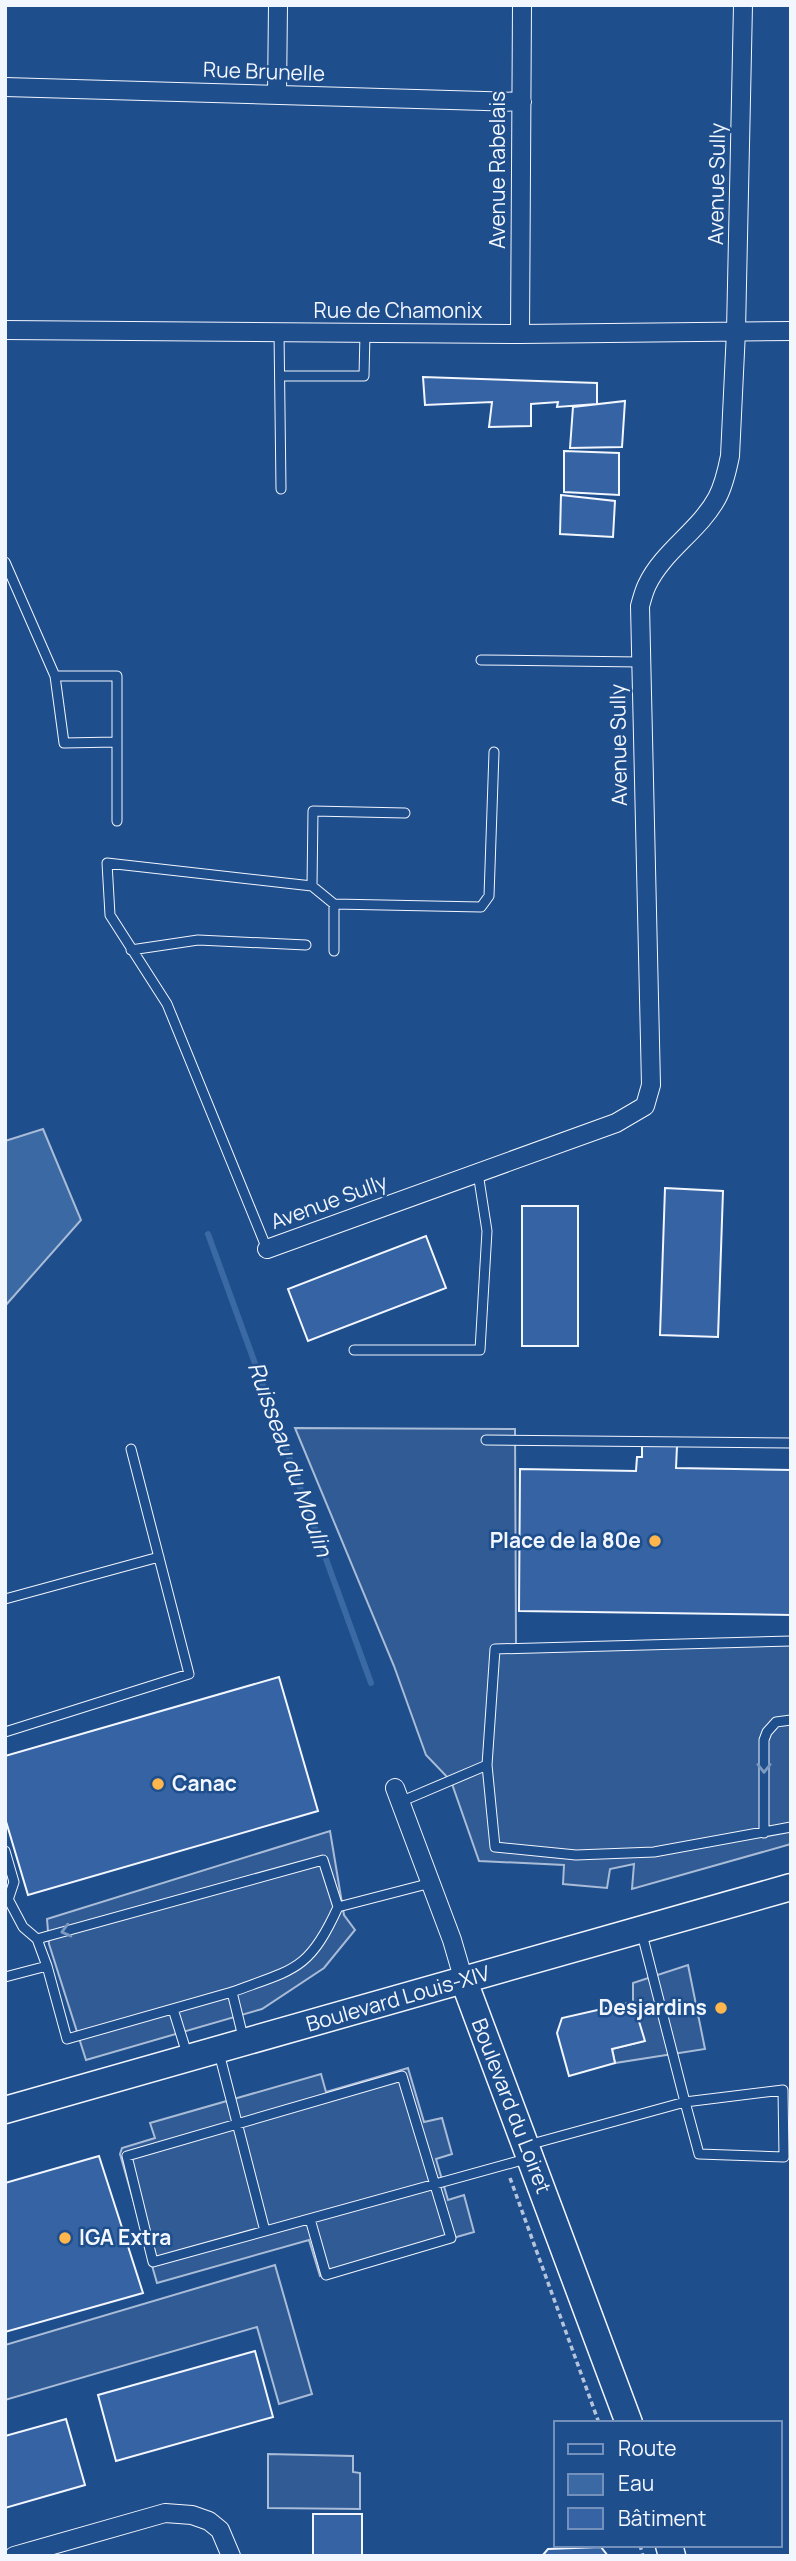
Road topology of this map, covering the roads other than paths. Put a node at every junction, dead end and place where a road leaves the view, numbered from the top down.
1 (278, 5) edge
2 (522, 5) edge
3 (743, 5) edge
4 (5, 87) edge
5 (277, 95) junction
6 (522, 102) junction
7 (5, 330) edge
8 (736, 331) junction
9 (791, 331) edge
10 (279, 332) junction
11 (365, 333) junction
12 (520, 334) junction
13 (279, 376) junction
14 (281, 489) dead end
15 (5, 562) edge
16 (481, 660) dead end
17 (640, 662) junction
18 (55, 676) junction
19 (116, 743) junction
20 (494, 752) dead end
21 (405, 814) dead end
22 (117, 821) dead end
23 (312, 886) junction
24 (334, 904) junction
25 (306, 945) dead end
26 (131, 950) junction
27 (334, 951) dead end
28 (478, 1173) junction
29 (267, 1249) joint
30 (354, 1350) dead end
31 (486, 1440) dead end
32 (791, 1443) edge
33 (131, 1450) dead end
34 (159, 1557) junction
35 (5, 1599) edge
36 (791, 1641) edge
37 (791, 1720) edge
38 (5, 1732) edge
39 (487, 1765) junction
40 (398, 1795) joint
41 (791, 1827) edge
42 (764, 1833) junction
43 (5, 1851) edge
44 (431, 1884) junction
45 (791, 1887) edge
46 (7, 1895) edge
47 (338, 1907) junction
48 (641, 1929) junction
49 (37, 1939) junction
50 (47, 1966) junction
51 (5, 1977) edge
52 (464, 1981) junction
53 (232, 1992) junction
54 (173, 2009) junction
55 (244, 2043) junction
56 (218, 2050) junction
57 (188, 2058) junction
58 (685, 2102) junction
59 (5, 2110) edge
60 (238, 2123) junction
61 (529, 2152) junction
62 (434, 2185) junction
63 (310, 2219) junction
64 (265, 2231) junction
65 (628, 2421) edge
66 (14, 2556) edge
67 (231, 2556) edge

1 - 5 street
2 - 6 street, Avenue Rabelais
3 - 8 street, Avenue Sully
4 - 5 street, Rue Brunelle
5 - 6 street, Rue Brunelle
6 - 12 street, Avenue Rabelais
7 - 10 street, Rue de Chamonix
8 - 9 street, Rue de Chamonix
8 - 12 street, Rue de Chamonix
8 - 17 street, Avenue Sully
10 - 11 street, Rue de Chamonix
10 - 13 lane
11 - 12 street, Rue de Chamonix
11 - 13 lane
13 - 14 lane
15 - 18 lane
16 - 17 lane
17 - 28 street, Avenue Sully
18 - 19 lane
18 - 19 lane
19 - 22 lane
20 - 24 lane
21 - 23 lane
23 - 24 lane
23 - 26 lane
24 - 27 lane
25 - 26 lane
26 - 29 lane
28 - 29 street, Avenue Sully
28 - 30 lane
31 - 32 lane
33 - 34 lane
34 - 35 lane
34 - 38 lane
36 - 39 lane
37 -> 42 lane
39 - 40 lane
39 - 42 lane
40 - 44 street, Boulevard du Loiret
41 - 42 lane
43 - 46 lane
44 - 47 lane
44 - 52 street, Boulevard du Loiret
45 - 48 main road, Boulevard Louis-XIV
46 - 49 lane
47 -> 49 lane
47 - 53 lane
48 - 52 main road, Boulevard Louis-XIV
48 - 58 lane
49 - 50 lane
50 - 51 lane
50 - 54 lane
52 - 55 main road, Boulevard Louis-XIV
52 - 61 main road, Boulevard du Loiret
53 - 54 lane
53 - 55 lane
54 - 57 lane
55 - 56 main road, Boulevard Louis-XIV
56 - 57 main road, Boulevard Louis-XIV
56 - 60 lane
57 - 59 main road, Boulevard Louis-XIV
58 - 58 lane
58 - 61 lane
60 - 62 lane
60 - 64 lane
60 - 64 lane
61 - 62 lane
61 - 65 main road, Boulevard du Loiret
62 - 63 lane
62 - 63 lane
63 - 64 lane
66 - 67 street

